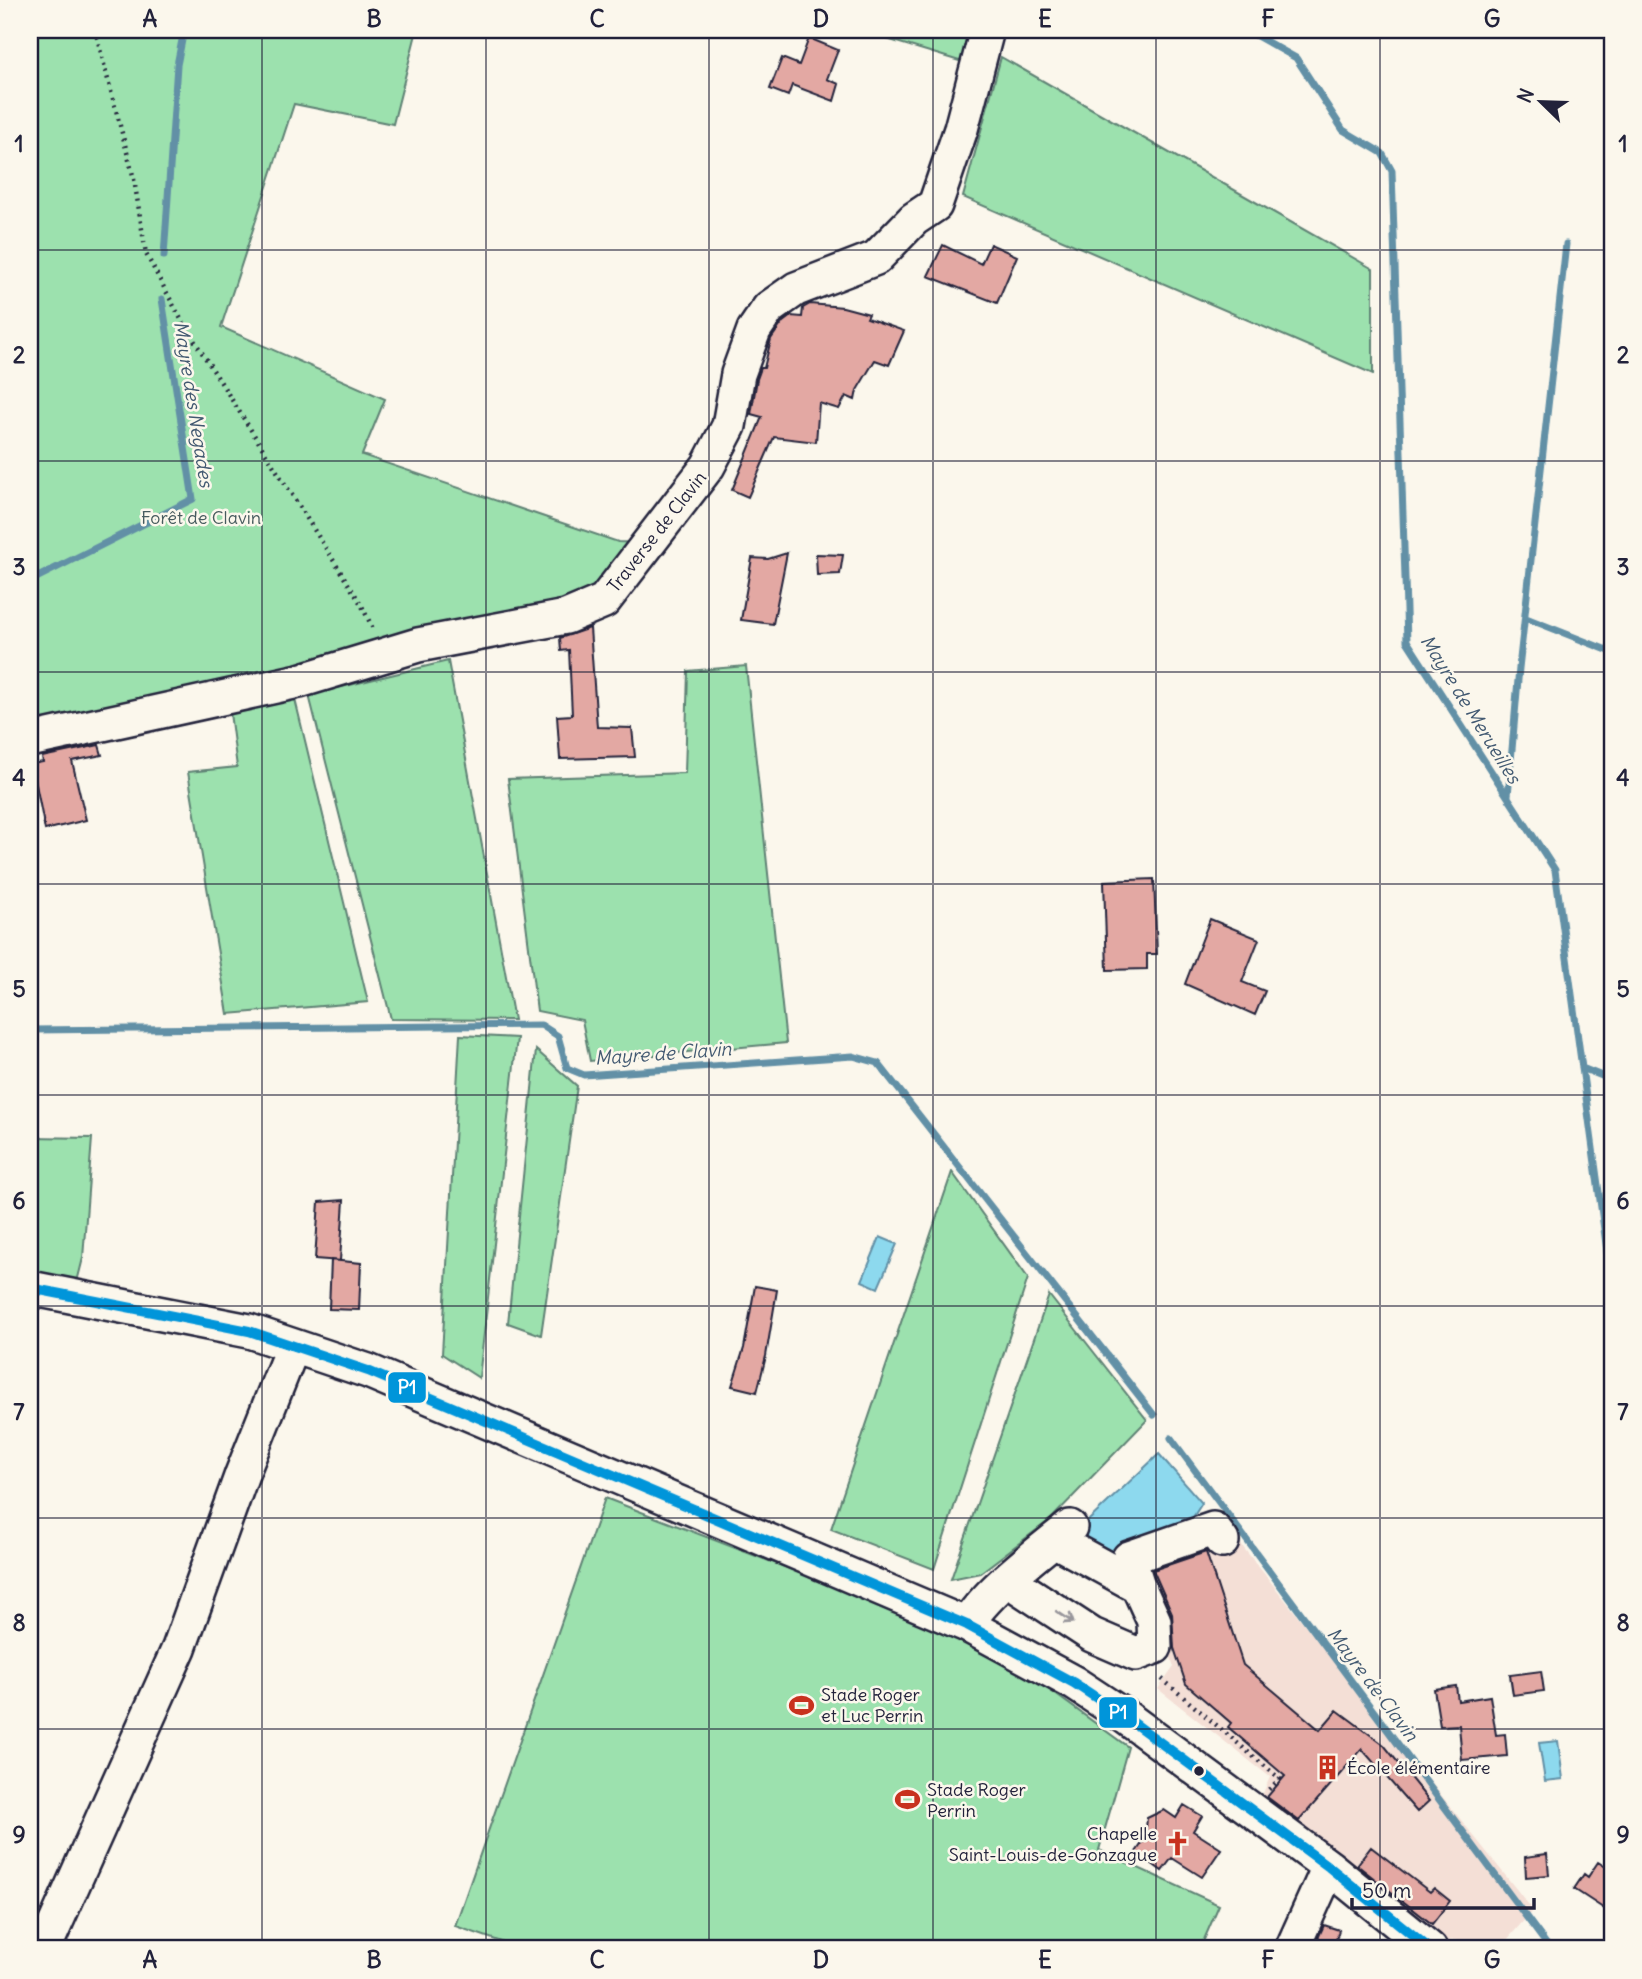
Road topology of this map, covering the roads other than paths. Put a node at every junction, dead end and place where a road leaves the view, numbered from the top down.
1 (987, 30) edge
2 (30, 740) edge
3 (30, 1288) edge
4 (293, 1346) junction
5 (1222, 1541) dead end
6 (1008, 1580) junction
7 (1138, 1586) junction
8 (967, 1625) junction
9 (1329, 1867) junction
10 (44, 1949) edge
11 (1292, 1949) edge
12 (1430, 1949) edge

1 - 2 street, Traverse de Clavin
3 - 4 street
4 - 8 street
4 - 10 street
5 - 7 street
6 - 7 street
6 -> 7 street
6 - 8 street
8 - 9 street
9 - 11 street
9 - 12 street

